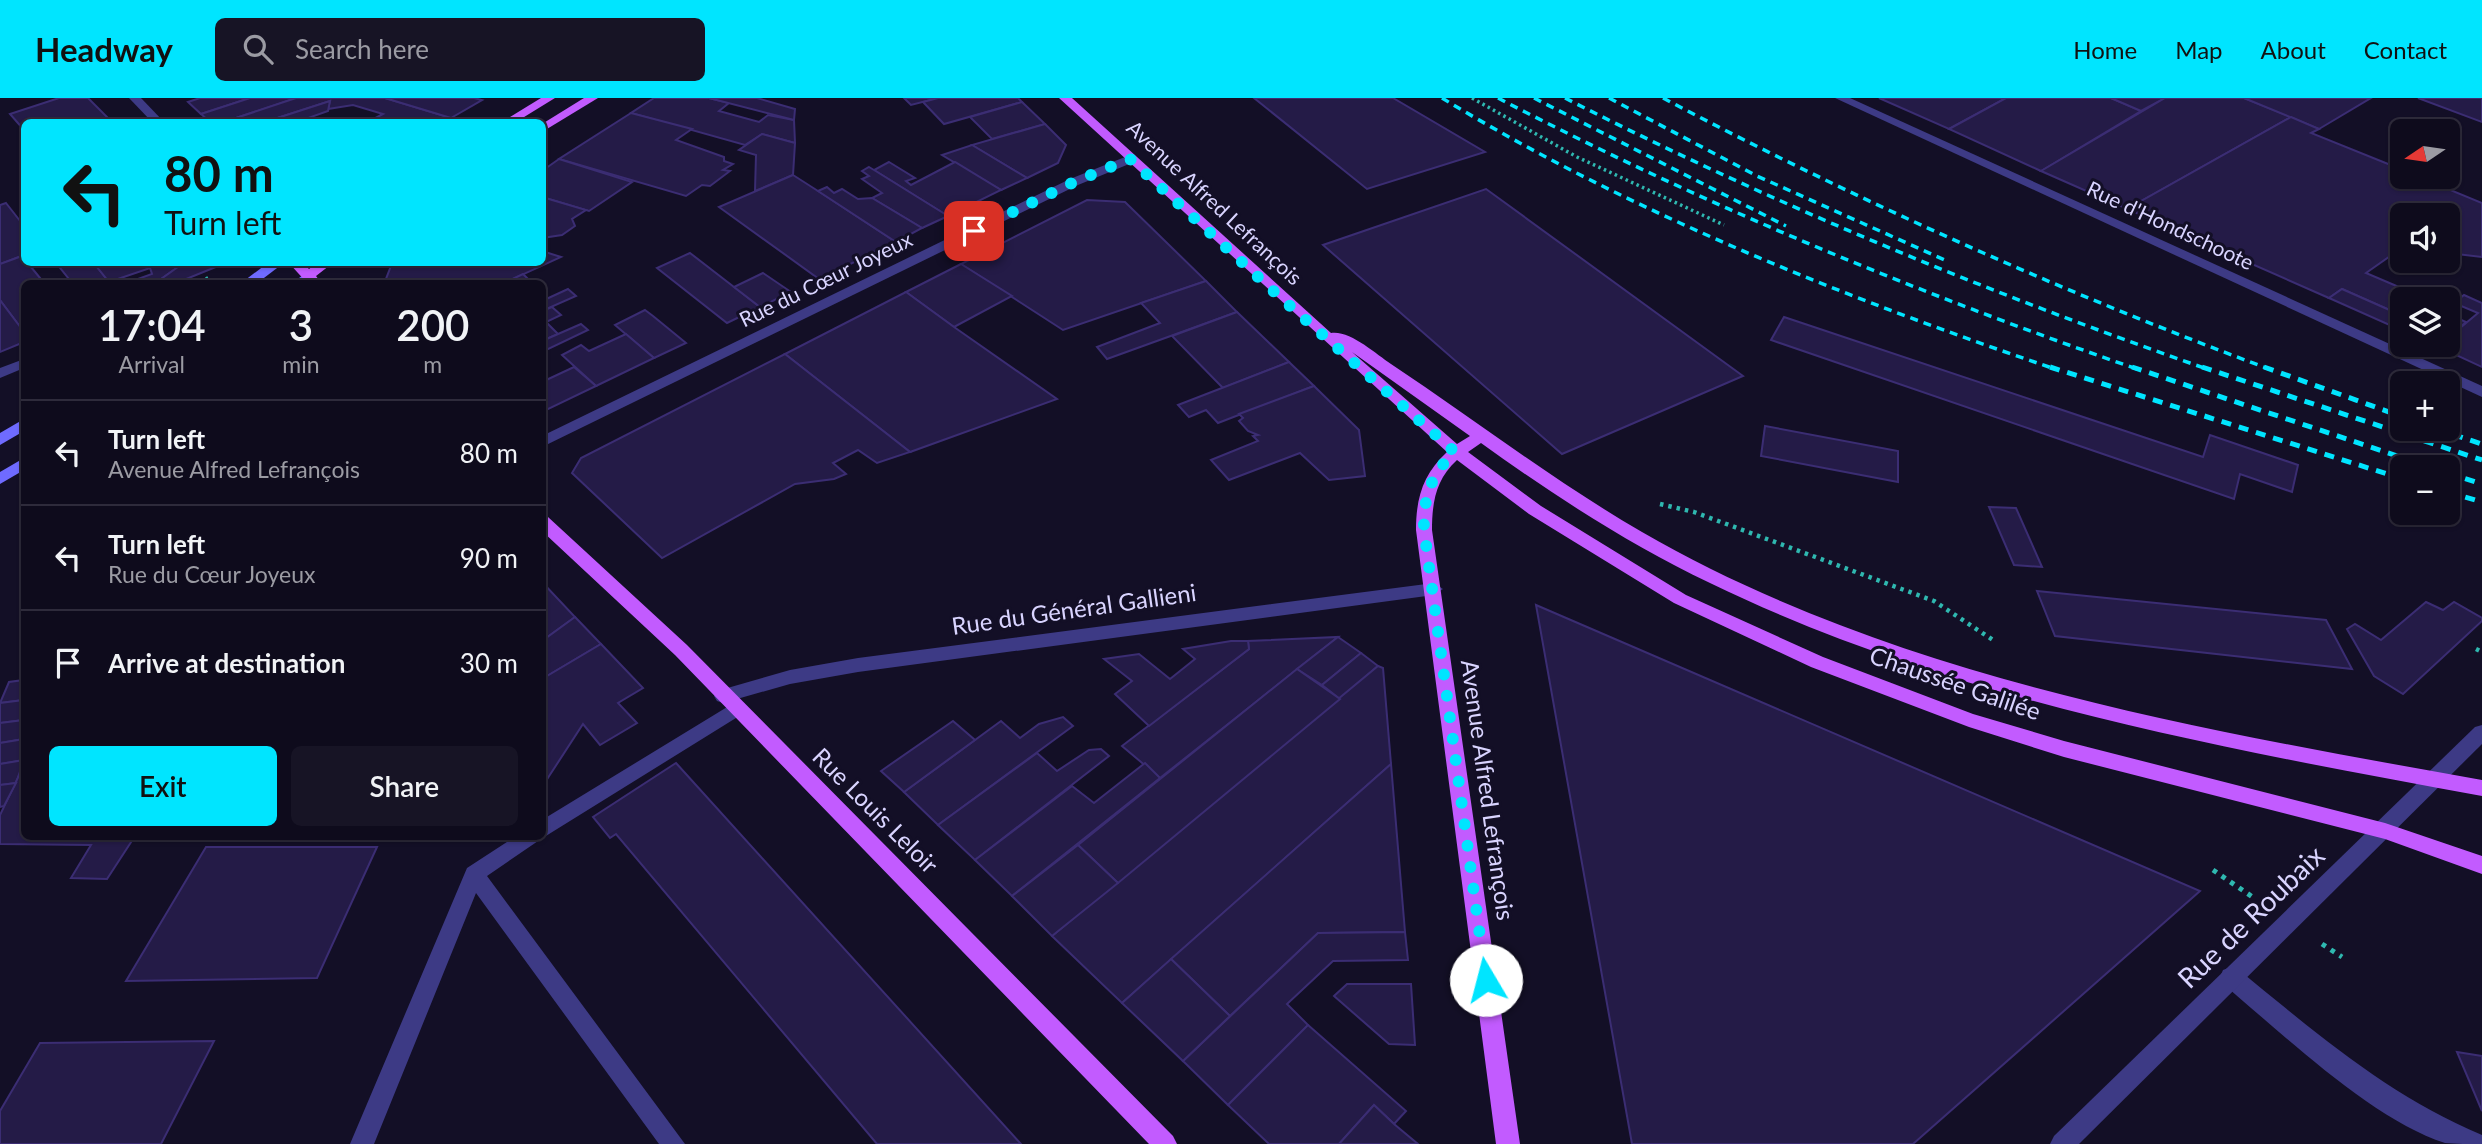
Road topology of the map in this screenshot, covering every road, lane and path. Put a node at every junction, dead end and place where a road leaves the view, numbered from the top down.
1 (135, 98) edge
2 (550, 98) edge
3 (593, 98) edge
4 (1065, 98) edge
5 (1472, 98) edge
6 (1841, 98) edge
7 (155, 119) edge
8 (513, 119) edge
9 (546, 127) edge
10 (1130, 159) junction
11 (1724, 225) dead end
12 (273, 266) edge
13 (324, 266) edge
14 (252, 280) edge
15 (308, 280) edge
16 (1300, 315) junction
17 (21, 364) edge
18 (0, 373) edge
19 (2482, 392) edge
20 (21, 426) edge
21 (1481, 436) junction
22 (0, 440) edge
23 (546, 440) edge
24 (1455, 452) junction
25 (21, 465) edge
26 (0, 479) edge
27 (1651, 502) dead end
28 (546, 525) edge
29 (1434, 589) junction
30 (1999, 644) dead end
31 (2476, 649) dead end
32 (2482, 652) edge
33 (730, 702) junction
34 (2482, 733) edge
35 (2434, 779) junction
36 (2482, 788) edge
37 (546, 828) edge
38 (2385, 831) junction
39 (527, 840) edge
40 (2482, 864) edge
41 (474, 874) junction
42 (2231, 977) junction
43 (362, 1144) edge
44 (673, 1144) edge
45 (1165, 1144) edge
46 (1508, 1144) edge
47 (2062, 1144) edge
48 (2476, 1144) edge

1 - 7 street
2 - 8 main road
3 - 9 main road
4 - 10 main road, Avenue Alfred Lefrançois
5 - 11 path
6 - 19 street, Rue d'Hondschoote
10 - 16 main road, Avenue Alfred Lefrançois
10 - 23 street, Rue du Cœur Joyeux
12 - 14 main road
13 - 15 main road
16 - 21 main road, Avenue Alfred Lefrançois
16 - 24 main road, Avenue Alfred Lefrançois
17 - 18 street
20 - 22 main road
21 - 24 main road, Avenue Alfred Lefrançois
21 - 35 main road, Chaussée Galilée
24 - 29 main road, Avenue Alfred Lefrançois
24 - 38 main road, Chaussée Galilée
25 - 26 main road
27 - 30 path
28 - 33 main road, Rue Louis Leloir
29 - 33 street, Rue du Général Gallieni
29 - 46 main road, Avenue Alfred Lefrançois
31 - 32 path
33 - 37 street, Rue du Général Gallieni
33 - 45 main road, Rue Louis Leloir
34 - 35 street, Rue de Roubaix
35 - 36 main road, Chaussée Galilée
35 - 38 street, Rue de Roubaix
38 - 40 main road, Chaussée Galilée
38 - 42 street, Rue de Roubaix
39 - 41 street
41 - 43 street
41 - 44 street
42 - 47 street, Rue de Roubaix
42 - 48 street

